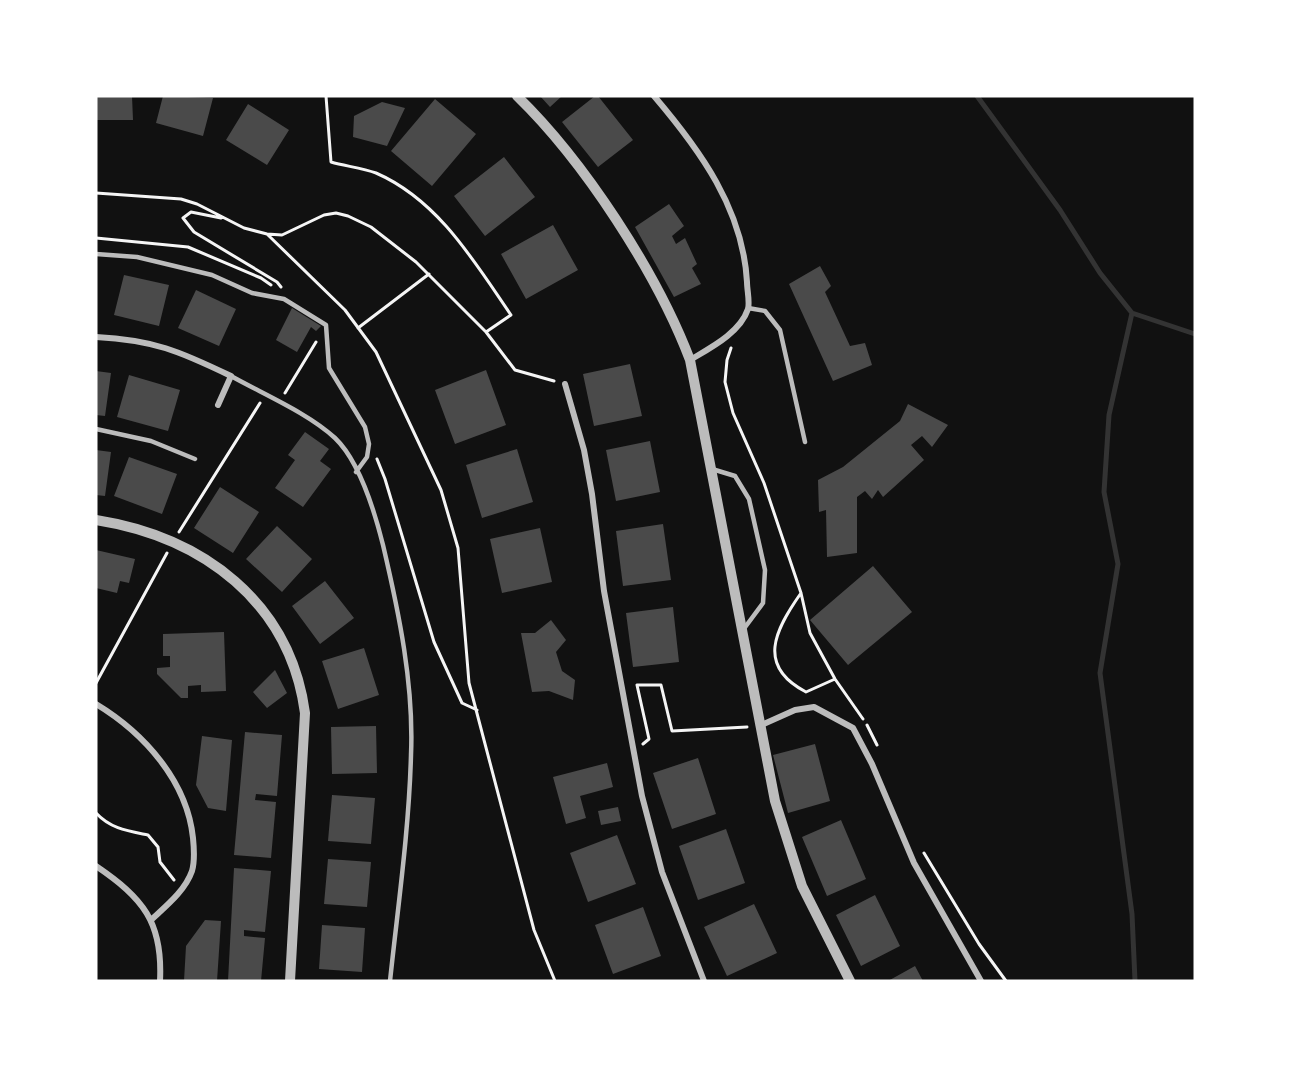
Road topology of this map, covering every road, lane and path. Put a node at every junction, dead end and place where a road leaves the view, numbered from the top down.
1 (326, 96) edge
2 (517, 96) edge
3 (654, 96) edge
4 (96, 193) edge
5 (226, 219) junction
6 (267, 234) junction
7 (96, 254) edge
8 (429, 274) junction
9 (282, 290) dead end
10 (748, 308) junction
11 (740, 324) junction
12 (326, 325) junction
13 (358, 328) junction
14 (486, 332) junction
15 (96, 337) edge
16 (690, 360) junction
17 (231, 376) junction
18 (565, 384) joint
19 (279, 403) junction
20 (218, 405) dead end
21 (96, 429) edge
22 (368, 439) junction
23 (806, 442) dead end
24 (195, 459) dead end
25 (712, 469) junction
26 (356, 472) junction
27 (96, 520) edge
28 (801, 593) junction
29 (741, 632) junction
30 (835, 678) junction
31 (96, 704) edge
32 (477, 710) junction
33 (759, 726) junction
34 (634, 749) junction
35 (879, 753) dead end
36 (96, 813) edge
37 (924, 852) dead end
38 (96, 866) edge
39 (182, 889) junction
40 (151, 920) junction
41 (160, 981) edge
42 (290, 981) edge
43 (390, 981) edge
44 (555, 981) edge
45 (705, 981) edge
46 (850, 981) edge
47 (981, 981) edge
48 (1006, 981) edge

1 - 14 path
2 - 16 street
3 - 10 street
4 - 5 path
5 - 6 path
5 - 9 path
6 - 8 path
6 - 13 path
7 - 12 lane
8 - 13 path
8 - 14 path
10 - 11 street
10 - 23 lane
11 - 16 street
11 - 28 path
12 - 19 path
12 - 22 lane
13 - 32 path
14 - 18 path
15 - 17 street
16 - 25 street
17 - 19 lane
17 - 20 street
18 - 34 street
19 - 26 lane
21 - 24 lane
22 - 26 lane
22 - 32 path
25 - 29 street
25 - 29 lane
26 - 43 lane
27 - 42 street
28 - 30 path
28 - 30 path
29 - 33 street
30 - 35 path
31 - 39 street
32 - 44 path
33 - 34 path
33 - 46 street
33 - 47 street
34 - 45 street
36 - 39 path
37 - 48 path
38 - 40 street
39 - 40 street
40 - 41 street

